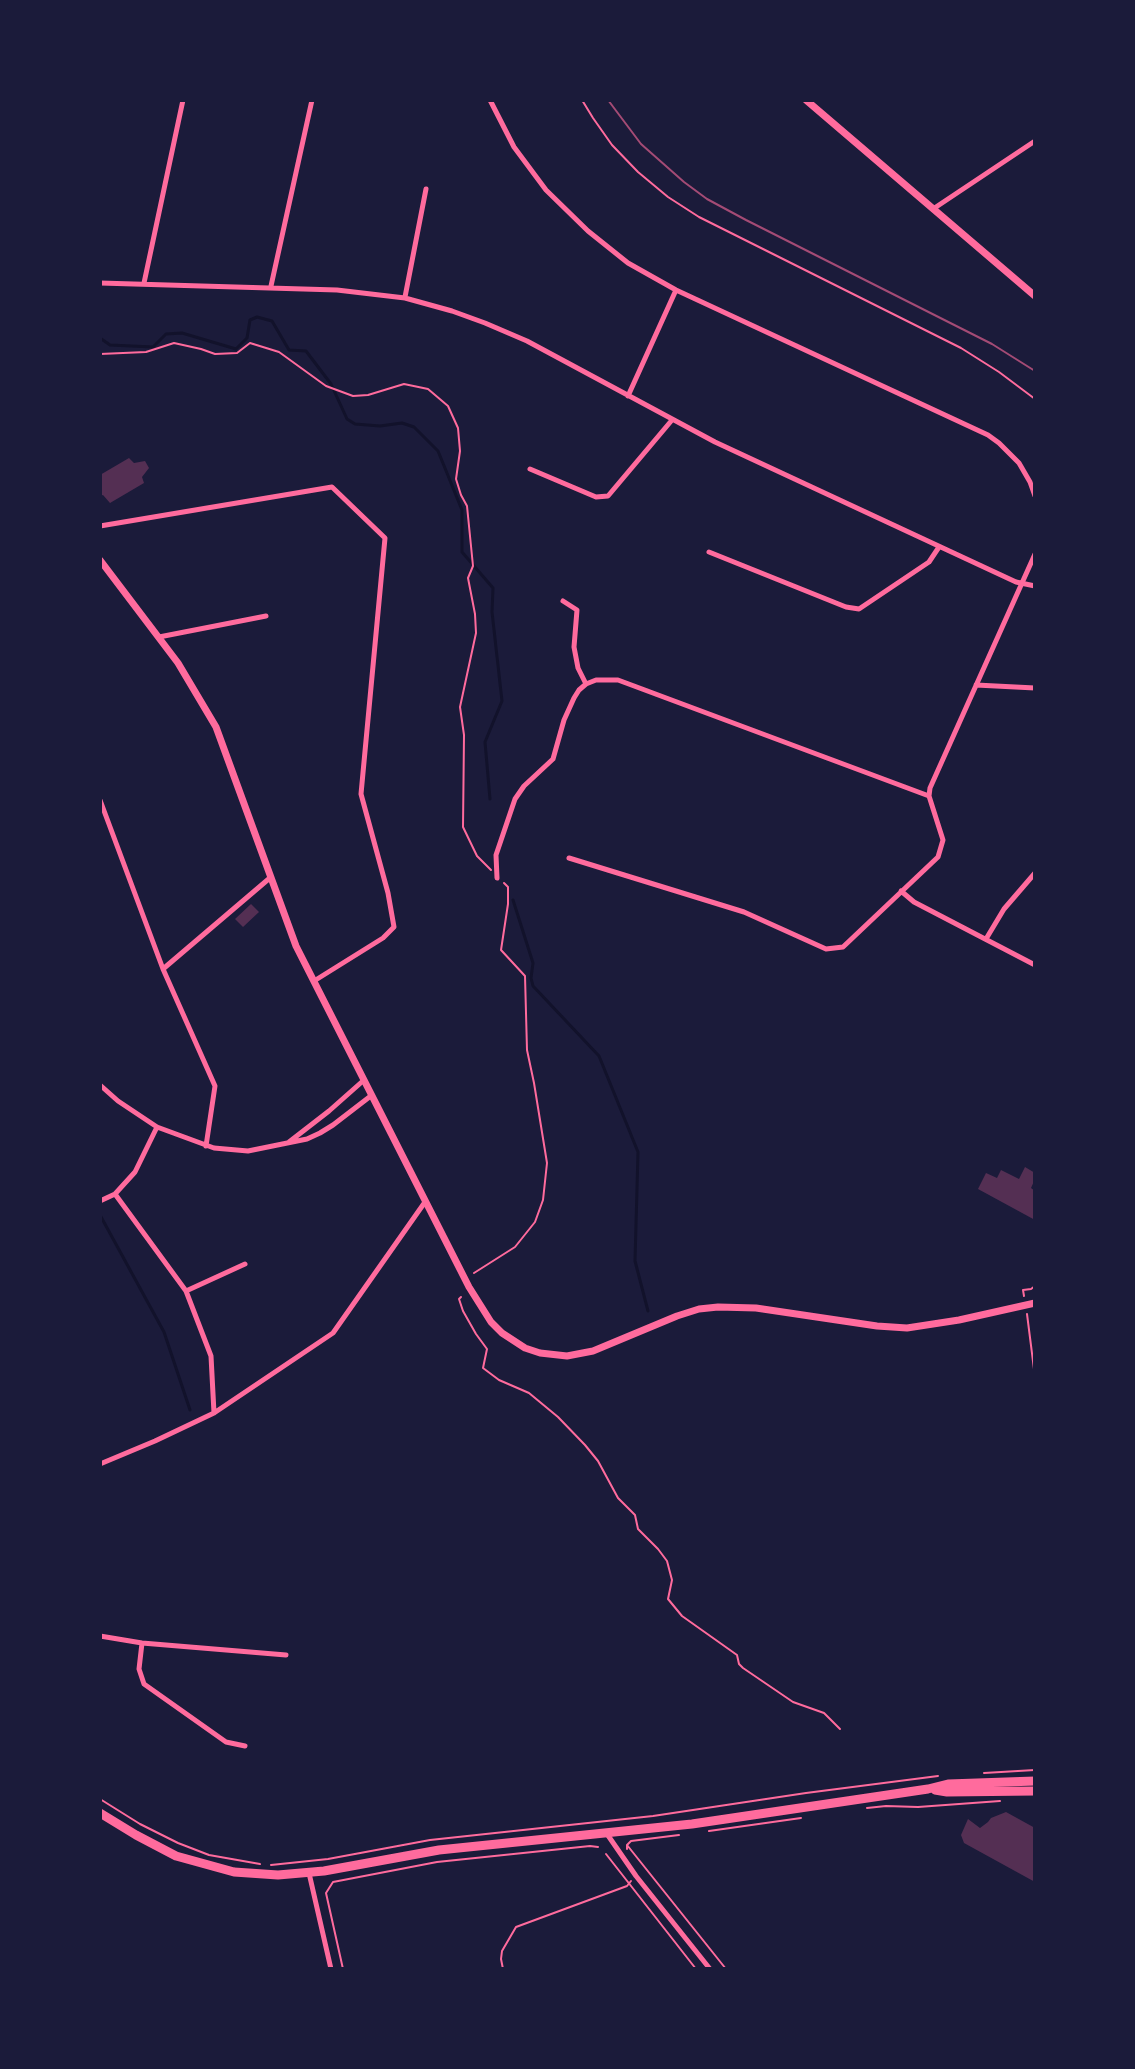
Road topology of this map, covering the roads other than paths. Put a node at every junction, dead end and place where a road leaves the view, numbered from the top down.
1 (183, 100) edge
2 (312, 100) edge
3 (490, 100) edge
4 (806, 100) edge
5 (1035, 141) edge
6 (426, 189) dead end
7 (933, 209) junction
8 (100, 283) edge
9 (144, 284) junction
10 (271, 287) junction
11 (676, 290) junction
12 (1035, 296) edge
13 (405, 298) junction
14 (628, 396) junction
15 (672, 420) junction
16 (530, 469) dead end
17 (1035, 496) edge
18 (100, 526) edge
19 (939, 547) junction
20 (709, 552) dead end
21 (1035, 554) edge
22 (100, 560) edge
23 (1023, 585) junction
24 (1035, 586) edge
25 (563, 601) dead end
26 (266, 616) dead end
27 (159, 637) junction
28 (586, 684) junction
29 (976, 685) junction
30 (1035, 688) edge
31 (929, 796) junction
32 (100, 800) edge
33 (569, 858) dead end
34 (1035, 873) edge
35 (271, 877) junction
36 (497, 878) road end
37 (901, 891) junction
38 (985, 940) junction
39 (1035, 965) edge
40 (163, 969) junction
41 (314, 982) junction
42 (364, 1080) junction
43 (100, 1085) edge
44 (372, 1095) junction
45 (157, 1127) junction
46 (284, 1144) junction
47 (206, 1146) junction
48 (115, 1194) junction
49 (100, 1201) edge
50 (425, 1202) junction
51 (245, 1264) dead end
52 (186, 1291) junction
53 (1035, 1303) edge
54 (214, 1413) junction
55 (100, 1464) edge
56 (100, 1636) edge
57 (142, 1643) junction
58 (286, 1655) dead end
59 (245, 1746) dead end
60 (1034, 1783) edge
61 (100, 1813) edge
62 (606, 1833) junction
63 (309, 1873) junction
64 (331, 1969) edge
65 (710, 1969) edge

1 - 9 street
2 - 10 street
3 - 11 street
4 - 7 street
5 - 7 street
6 - 13 street
7 - 12 street
8 - 9 street
9 - 10 street
10 - 13 street
11 - 14 street
11 - 17 street
13 - 14 street
14 - 15 street
15 - 16 street
15 - 19 street
18 - 41 street
19 - 20 street
19 - 23 street
21 - 23 street
22 - 27 street
23 - 24 street
23 - 29 street
25 - 28 street
26 - 27 street
27 - 35 street
28 - 31 street
28 - 36 street
29 - 30 street
29 - 31 street
31 - 37 street
32 - 40 street
33 - 37 street
34 - 38 street
35 - 40 street
35 - 41 street
37 - 38 street
38 - 39 street
40 - 47 street
41 - 42 street
42 - 44 street
42 - 46 street
43 - 45 street
44 - 46 street
44 - 50 street
45 - 47 street
45 - 48 street
46 - 47 street
48 - 49 street
48 - 52 street
50 - 53 street
50 - 54 street
51 - 52 street
52 - 54 street
54 - 55 street
56 - 57 street
57 - 58 street
57 - 59 street
60 - 62 highway
61 - 63 highway
62 - 63 highway
62 - 65 street
63 - 64 street

